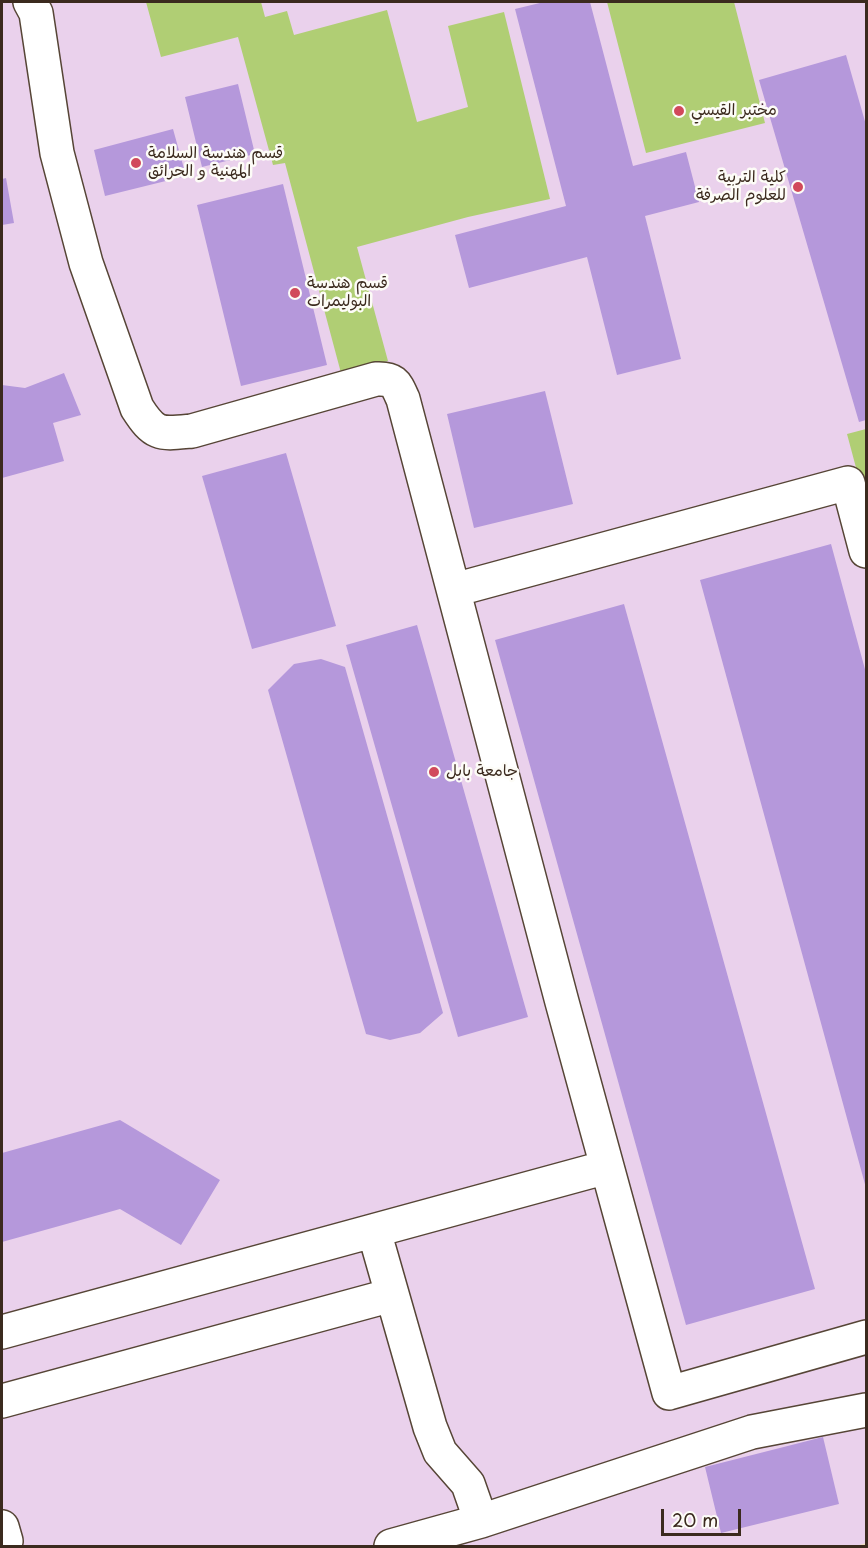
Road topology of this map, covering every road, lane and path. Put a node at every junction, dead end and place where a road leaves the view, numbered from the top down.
1 (30, 2) edge
2 (867, 550) edge
3 (454, 590) junction
4 (607, 1167) junction
5 (374, 1231) junction
6 (392, 1295) junction
7 (2, 1332) edge
8 (867, 1337) edge
9 (2, 1401) edge
10 (867, 1410) edge
11 (481, 1521) junction
12 (391, 1546) edge

1 - 3 lane
2 - 3 lane
3 - 4 lane
4 - 5 lane
4 - 8 lane
5 - 6 lane
5 - 7 lane
6 - 9 lane
6 - 11 lane
10 - 11 lane
11 - 12 lane

